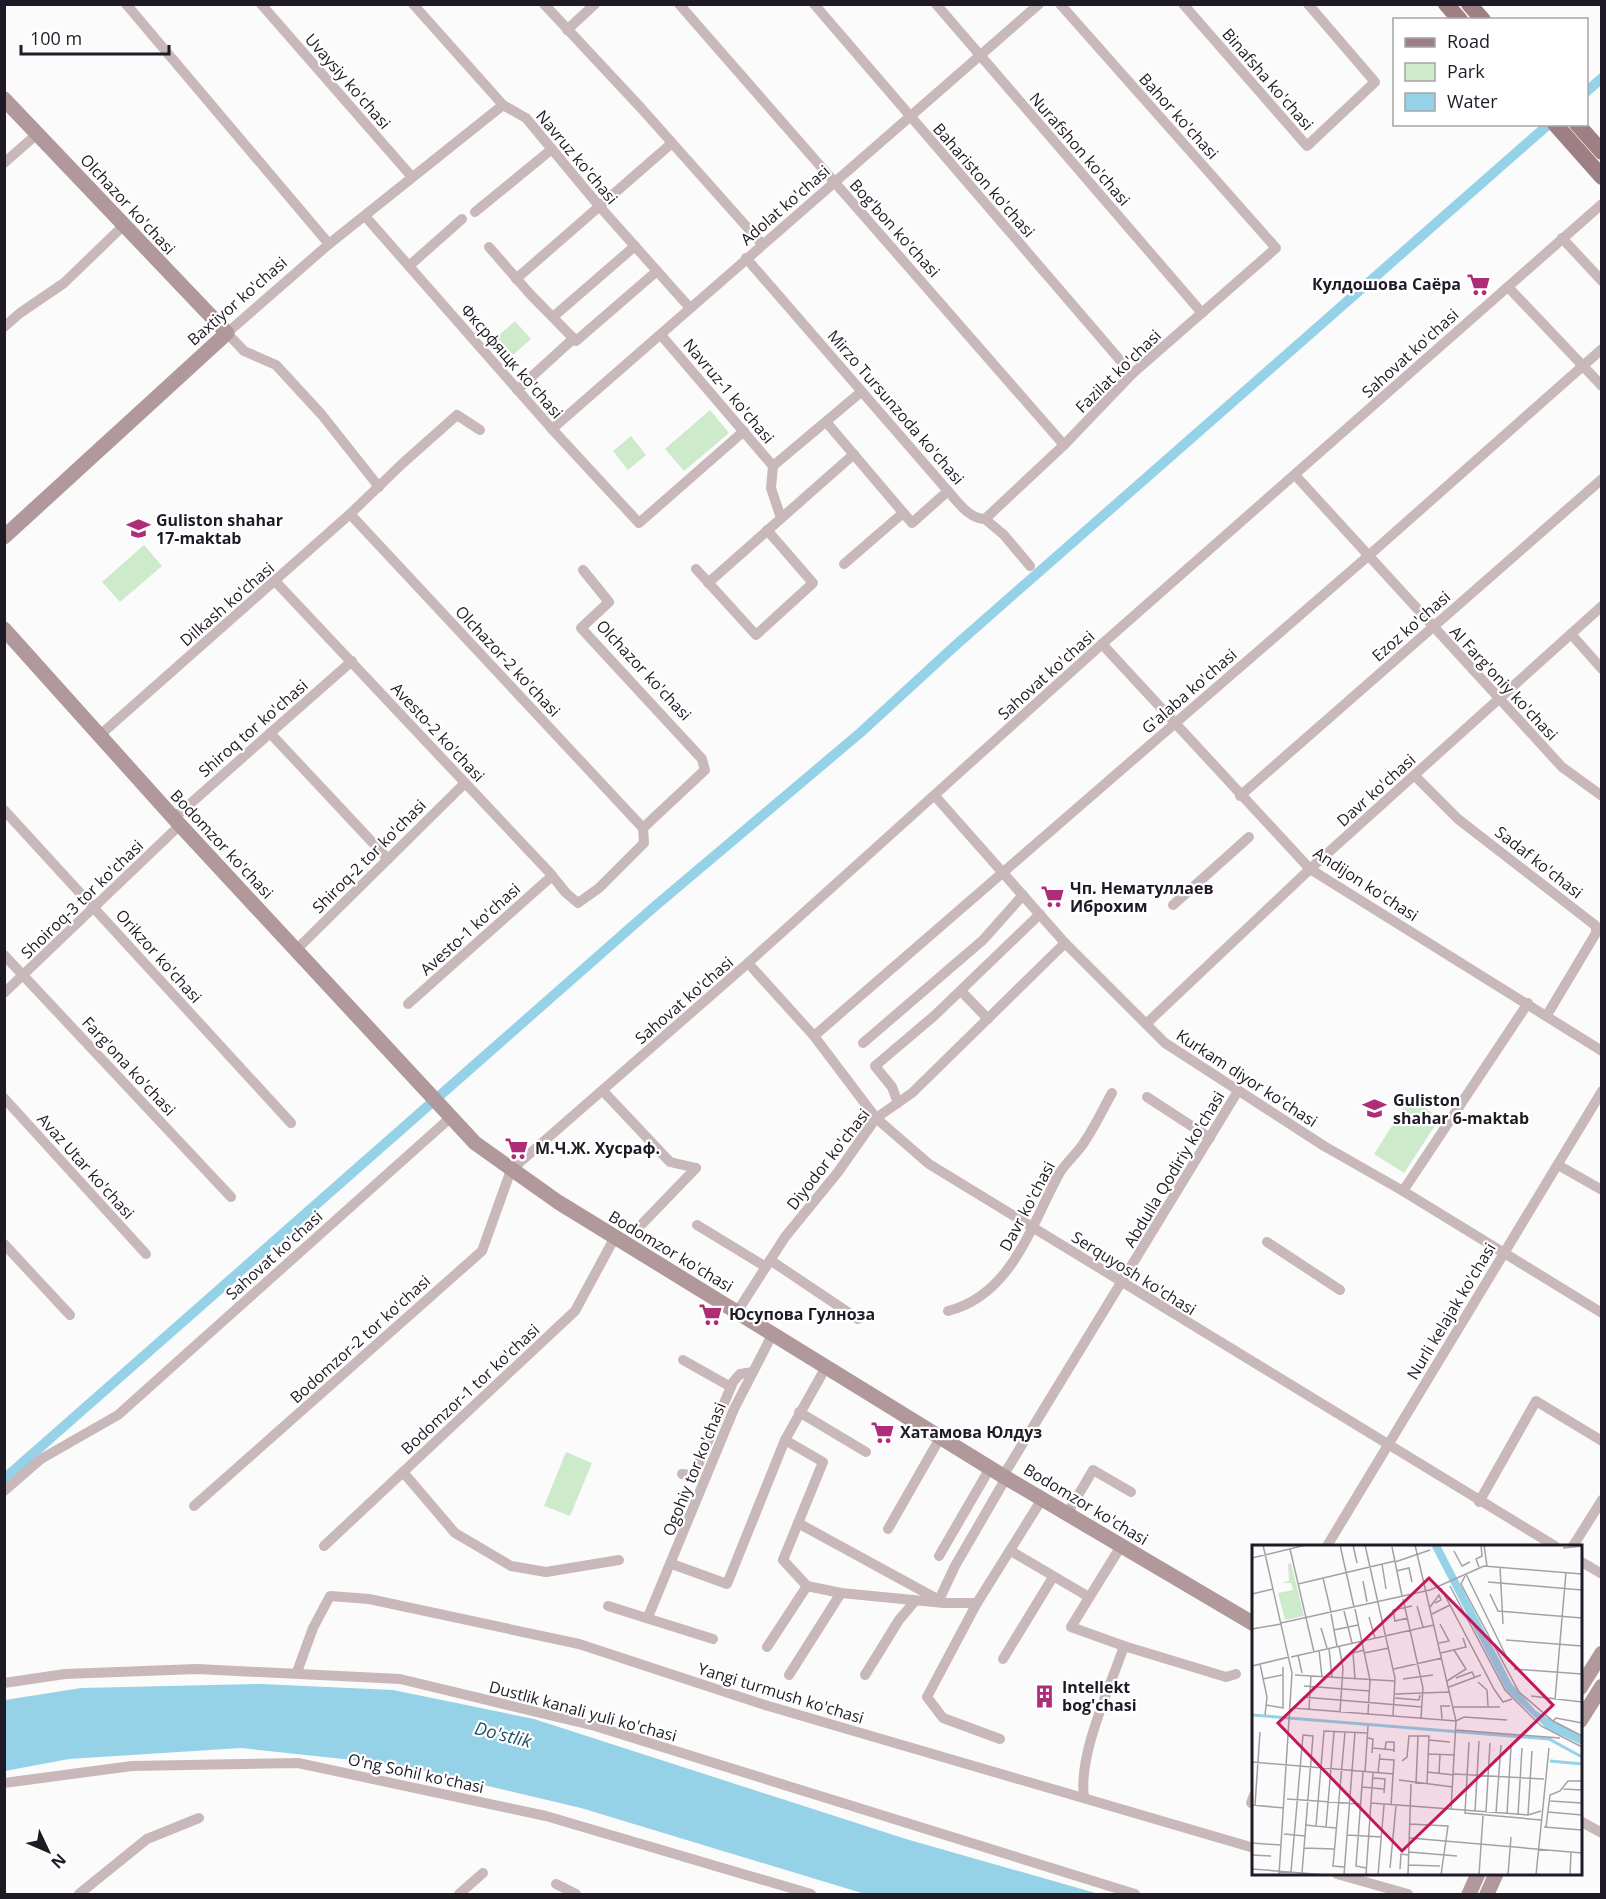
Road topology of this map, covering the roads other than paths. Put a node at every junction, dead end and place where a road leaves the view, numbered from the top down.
1 (126, 4) edge
2 (261, 4) edge
3 (413, 4) edge
4 (544, 4) edge
5 (595, 4) edge
6 (679, 4) edge
7 (814, 4) edge
8 (936, 4) edge
9 (1039, 4) edge
10 (1060, 4) edge
11 (1183, 4) edge
12 (1308, 4) edge
13 (1446, 4) edge
14 (1469, 4) edge
15 (1458, 18) edge
16 (1481, 18) edge
17 (567, 30) junction
18 (980, 55) junction
19 (4, 99) edge
20 (503, 105) junction
21 (910, 117) junction
22 (1579, 126) edge
23 (1557, 128) edge
24 (37, 134) junction
25 (672, 143) junction
26 (552, 149) junction
27 (1602, 152) edge
28 (4, 163) edge
29 (412, 177) junction
30 (1602, 177) edge
31 (833, 182) junction
32 (1602, 204) edge
33 (600, 207) junction
34 (475, 212) dead end
35 (365, 216) junction
36 (462, 219) dead end
37 (123, 226) junction
38 (1562, 238) junction
39 (329, 244) junction
40 (762, 244) junction
41 (635, 246) junction
42 (489, 247) dead end
43 (1276, 248) joint
44 (746, 258) junction
45 (409, 266) junction
46 (657, 271) junction
47 (516, 279) junction
48 (1602, 281) edge
49 (1508, 287) junction
50 (690, 308) junction
51 (1202, 313) junction
52 (553, 317) junction
53 (4, 327) edge
54 (227, 333) junction
55 (661, 335) junction
56 (575, 339) junction
57 (1602, 349) edge
58 (1582, 366) junction
59 (1132, 374) junction
60 (1602, 386) edge
61 (517, 390) junction
62 (861, 392) junction
63 (827, 423) junction
64 (552, 429) junction
65 (480, 430) dead end
66 (744, 431) junction
67 (1064, 445) junction
68 (854, 454) junction
69 (773, 466) junction
70 (1295, 475) junction
71 (1602, 479) edge
72 (379, 487) junction
73 (948, 490) junction
74 (903, 513) junction
75 (350, 514) junction
76 (781, 518) junction
77 (986, 519) junction
78 (766, 530) junction
79 (4, 537) edge
80 (1367, 557) junction
81 (844, 564) dead end
82 (1030, 566) dead end
83 (696, 569) dead end
84 (583, 570) dead end
85 (275, 582) junction
86 (708, 583) junction
87 (1602, 606) edge
88 (1432, 628) junction
89 (4, 629) edge
90 (1571, 634) junction
91 (1102, 644) junction
92 (352, 661) junction
93 (1602, 669) edge
94 (1498, 700) junction
95 (1175, 723) junction
96 (270, 734) junction
97 (100, 735) junction
98 (1415, 776) junction
99 (464, 784) junction
100 (935, 796) junction
101 (1240, 796) junction
102 (1602, 796) edge
103 (4, 810) edge
104 (177, 822) junction
105 (643, 828) junction
106 (1249, 837) dead end
107 (388, 859) junction
108 (1310, 869) junction
109 (1002, 871) junction
110 (552, 876) junction
111 (1023, 895) junction
112 (1173, 905) dead end
113 (94, 907) junction
114 (1040, 914) junction
115 (1065, 943) junction
116 (296, 950) junction
117 (4, 955) edge
118 (748, 963) junction
119 (24, 975) junction
120 (961, 991) junction
121 (4, 993) edge
122 (1528, 1003) junction
123 (408, 1004) dead end
124 (1547, 1015) junction
125 (988, 1019) junction
126 (1146, 1024) junction
127 (814, 1036) junction
128 (863, 1043) dead end
129 (1602, 1051) edge
130 (603, 1091) junction
131 (1238, 1091) junction
132 (1602, 1091) edge
133 (1112, 1093) dead end
134 (1148, 1097) dead end
135 (4, 1098) edge
136 (898, 1103) junction
137 (446, 1113) junction
138 (876, 1118) junction
139 (291, 1123) dead end
140 (1210, 1138) junction
141 (1558, 1165) junction
142 (511, 1170) junction
143 (1602, 1190) edge
144 (1403, 1191) junction
145 (231, 1197) dead end
146 (642, 1224) dead end
147 (697, 1225) dead end
148 (1034, 1229) junction
149 (615, 1237) junction
150 (1267, 1242) dead end
151 (4, 1244) edge
152 (1504, 1253) junction
153 (146, 1254) dead end
154 (768, 1264) junction
155 (1122, 1284) junction
156 (1340, 1290) dead end
157 (948, 1311) dead end
158 (737, 1312) junction
159 (1602, 1313) edge
160 (70, 1315) dead end
161 (858, 1319) dead end
162 (772, 1335) junction
163 (683, 1360) dead end
164 (826, 1367) junction
165 (753, 1372) junction
166 (731, 1387) junction
167 (799, 1412) junction
168 (940, 1438) junction
169 (785, 1440) junction
170 (1602, 1441) edge
171 (1387, 1446) junction
172 (866, 1452) dead end
173 (403, 1472) junction
174 (682, 1474) dead end
175 (1000, 1474) junction
176 (4, 1491) edge
177 (1131, 1492) dead end
178 (1042, 1499) junction
179 (1602, 1500) edge
180 (1479, 1502) junction
181 (194, 1506) dead end
182 (1066, 1514) junction
183 (798, 1523) junction
184 (888, 1529) dead end
185 (1328, 1545) edge
186 (1553, 1545) edge
187 (1574, 1545) edge
188 (324, 1546) dead end
189 (1121, 1546) junction
190 (1011, 1551) junction
191 (939, 1556) dead end
192 (619, 1560) dead end
193 (1582, 1562) edge
194 (672, 1564) junction
195 (1602, 1574) edge
196 (1053, 1577) junction
197 (807, 1586) junction
198 (841, 1593) junction
199 (1089, 1597) junction
200 (915, 1601) junction
201 (941, 1602) junction
202 (977, 1603) junction
203 (608, 1605) dead end
204 (648, 1617) junction
205 (1252, 1623) edge
206 (713, 1639) dead end
207 (1124, 1646) junction
208 (768, 1647) dead end
209 (1602, 1653) edge
210 (1003, 1659) dead end
211 (297, 1672) junction
212 (1236, 1674) dead end
213 (789, 1675) dead end
214 (865, 1675) dead end
215 (4, 1683) edge
216 (1582, 1686) edge
217 (1602, 1686) edge
218 (1582, 1719) edge
219 (1000, 1738) dead end
220 (4, 1783) edge
221 (1084, 1797) junction
222 (199, 1818) dead end
223 (1582, 1822) edge
224 (1602, 1833) edge
225 (1252, 1847) edge
226 (483, 1873) dead end
227 (1341, 1875) edge
228 (1478, 1875) edge
229 (1496, 1875) edge
230 (556, 1884) dead end
231 (79, 1894) edge
232 (459, 1894) edge
233 (576, 1894) edge
234 (811, 1894) edge
235 (1135, 1894) edge
236 (1408, 1894) edge
237 (1469, 1894) edge
238 (1487, 1894) edge

1 - 39 street
2 - 29 street, Uvaysiy ko'chasi
3 - 20 street, Navruz ko'chasi
4 - 17 street
5 - 17 street
6 - 31 street, Bog'bon ko'chasi
7 - 21 street, Bahariston ko'chasi
8 - 18 street, Nurafshon ko'chasi
9 - 18 street, Adolat ko'chasi
10 - 43 street, Bahor ko'chasi
11 - 12 street, Binafsha ko'chasi
13 - 15 main road
14 - 16 main road
17 - 25 street
18 - 21 street, Adolat ko'chasi
18 - 51 street, Nurafshon ko'chasi
19 - 24 street, Olchazor ko'chasi
20 - 26 street, Navruz ko'chasi
20 - 29 street, Baxtiyor ko'chasi
21 - 31 street, Adolat ko'chasi
21 - 59 street, Bahariston ko'chasi
22 - 27 main road
23 - 30 main road
24 - 28 street
24 - 37 street, Olchazor ko'chasi
25 - 33 street
25 - 40 street
26 - 33 street, Navruz ko'chasi
26 - 34 street
29 - 35 street, Baxtiyor ko'chasi
31 - 40 street, Adolat ko'chasi
31 - 67 street, Bog'bon ko'chasi
32 - 38 street, Sahovat ko'chasi
33 - 41 street, Navruz ko'chasi
33 - 47 street
35 - 39 street, Baxtiyor ko'chasi
35 - 45 street, Фксрфящк ko'chasi
36 - 45 street
37 - 53 street
37 - 54 street, Olchazor ko'chasi
38 - 48 street
38 - 49 street, Sahovat ko'chasi
39 - 54 street, Baxtiyor ko'chasi
40 - 44 street, Adolat ko'chasi
41 - 46 street, Navruz ko'chasi
41 - 52 street
42 - 47 street
43 - 51 street, Fazilat ko'chasi
44 - 50 street, Adolat ko'chasi
44 - 62 street, Mirzo Tursunzoda ko'chasi
45 - 61 street, Фксрфящк ko'chasi
46 - 50 street, Navruz ko'chasi
46 - 56 street
47 - 52 street
49 - 58 street
49 - 70 street, Sahovat ko'chasi
50 - 55 street, Adolat ko'chasi
51 - 59 street, Fazilat ko'chasi
52 - 56 street
54 - 72 street
54 - 79 street, Baxtiyor ko'chasi
55 - 64 street, Adolat ko'chasi
55 - 66 street, Navruz-1 ko'chasi
56 - 61 street
57 - 58 street, G'alaba ko'chasi
58 - 60 street
58 - 80 street, G'alaba ko'chasi
59 - 67 street, Fazilat ko'chasi
61 - 64 street, Фксрфящк ko'chasi
62 - 63 street
62 - 73 street, Mirzo Tursunzoda ko'chasi
63 - 68 street
63 - 69 street
64 - 66 street, Фксрфящк ko'chasi
65 - 72 street, Dilkash ko'chasi
66 - 69 street, Navruz-1 ko'chasi
67 - 77 street, Fazilat ko'chasi
68 - 74 street
68 - 76 street
69 - 76 street
70 - 80 street, Al Farg'oniy ko'chasi
70 - 91 street, Sahovat ko'chasi
71 - 88 street, Ezoz ko'chasi
72 - 75 street, Dilkash ko'chasi
73 - 74 street
73 - 77 street, Mirzo Tursunzoda ko'chasi
74 - 81 street
75 - 85 street, Dilkash ko'chasi
75 - 105 street, Olchazor-2 ko'chasi
76 - 78 street
77 - 82 street, Mirzo Tursunzoda ko'chasi
78 - 86 street
78 - 86 street
80 - 88 street, Al Farg'oniy ko'chasi
80 - 95 street, G'alaba ko'chasi
83 - 86 street
84 - 105 street, Olchazor ko'chasi
85 - 92 street, Avesto-2 ko'chasi
85 - 97 street, Dilkash ko'chasi
87 - 90 street, Davr ko'chasi
88 - 94 street, Al Farg'oniy ko'chasi
88 - 101 street, Ezoz ko'chasi
89 - 97 street, Bodomzor ko'chasi
90 - 93 street
90 - 94 street, Davr ko'chasi
91 - 95 street, Andijon ko'chasi
91 - 100 street, Sahovat ko'chasi
92 - 96 street, Shiroq tor ko'chasi
92 - 99 street, Avesto-2 ko'chasi
94 - 98 street, Davr ko'chasi
94 - 102 street, Al Farg'oniy ko'chasi
95 - 101 street, Andijon ko'chasi
95 - 109 street, G'alaba ko'chasi
96 - 104 street, Shiroq tor ko'chasi
96 - 107 street
97 - 104 street, Bodomzor ko'chasi
98 - 108 street, Davr ko'chasi
98 - 124 street, Sadaf ko'chasi
99 - 107 street, Shiroq-2 tor ko'chasi
99 - 110 street, Avesto-2 ko'chasi
100 - 109 street, Kurkam diyor ko'chasi
100 - 118 street, Sahovat ko'chasi
101 - 108 street, Andijon ko'chasi
103 - 113 street, Orikzor ko'chasi
104 - 113 street, Shoiroq-3 tor ko'chasi
104 - 116 street, Bodomzor ko'chasi
105 - 110 street, Avesto-2 ko'chasi
106 - 112 street
107 - 116 street, Shiroq-2 tor ko'chasi
108 - 122 street, Andijon ko'chasi
108 - 126 street, Davr ko'chasi
109 - 111 street, Kurkam diyor ko'chasi
109 - 127 street, G'alaba ko'chasi
110 - 123 street, Avesto-1 ko'chasi
111 - 114 street, Kurkam diyor ko'chasi
111 - 128 street
113 - 119 street, Shoiroq-3 tor ko'chasi
113 - 139 street, Orikzor ko'chasi
114 - 115 street, Kurkam diyor ko'chasi
114 - 120 street
115 - 125 street, Diyodor ko'chasi
115 - 126 street, Kurkam diyor ko'chasi
116 - 137 street, Bodomzor ko'chasi
117 - 119 street, Farg'ona ko'chasi
118 - 127 street, Serquyosh ko'chasi
118 - 130 street, Sahovat ko'chasi
119 - 121 street, Shoiroq-3 tor ko'chasi
119 - 145 street, Farg'ona ko'chasi
120 - 125 street
120 - 136 street
122 - 124 street, Andijon ko'chasi
122 - 144 street
124 - 129 street, Andijon ko'chasi
125 - 136 street, Diyodor ko'chasi
126 - 131 street, Kurkam diyor ko'chasi
127 - 138 street, Serquyosh ko'chasi
130 - 142 street, Sahovat ko'chasi
130 - 146 street
131 - 140 street, Abdulla Qodiriy ko'chasi
131 - 144 street, Kurkam diyor ko'chasi
132 - 141 street, Nurli kelajak ko'chasi
133 - 148 street, Davr ko'chasi
134 - 140 street
135 - 153 street, Avaz Utar ko'chasi
136 - 138 street, Diyodor ko'chasi
137 - 142 street, Bodomzor ko'chasi
137 - 176 street, Sahovat ko'chasi
138 - 148 street, Serquyosh ko'chasi
138 - 154 street, Diyodor ko'chasi
140 - 155 street, Abdulla Qodiriy ko'chasi
141 - 143 street
141 - 152 street, Nurli kelajak ko'chasi
142 - 149 street, Bodomzor ko'chasi
142 - 181 street, Bodomzor-2 tor ko'chasi
144 - 152 street, Kurkam diyor ko'chasi
147 - 154 street
148 - 155 street, Serquyosh ko'chasi
148 - 157 street, Davr ko'chasi
149 - 158 street, Bodomzor ko'chasi
149 - 173 street, Bodomzor-1 tor ko'chasi
150 - 156 street
151 - 160 street
152 - 159 street, Kurkam diyor ko'chasi
152 - 171 street, Nurli kelajak ko'chasi
154 - 158 street, Diyodor ko'chasi
154 - 161 street
155 - 171 street, Serquyosh ko'chasi
155 - 175 street, Abdulla Qodiriy ko'chasi
158 - 162 street, Bodomzor ko'chasi
162 - 164 street, Bodomzor ko'chasi
162 - 165 street, Ogohiy tor ko'chasi
163 - 166 street
164 - 167 street
164 - 168 street, Bodomzor ko'chasi
165 - 166 street
165 - 194 street, Ogohiy tor ko'chasi
166 - 174 street
167 - 169 street
167 - 172 street
168 - 175 street, Bodomzor ko'chasi
168 - 184 street
169 - 183 street
169 - 194 street
170 - 180 street
171 - 180 street, Serquyosh ko'chasi
171 - 185 street, Nurli kelajak ko'chasi
173 - 188 street, Bodomzor-1 tor ko'chasi
173 - 192 street
175 - 178 street, Bodomzor ko'chasi
175 - 191 street
175 - 201 street
177 - 182 street
178 - 182 street, Bodomzor ko'chasi
178 - 190 street
179 - 187 street
180 - 186 street, Serquyosh ko'chasi
182 - 189 street, Bodomzor ko'chasi
183 - 197 street
183 - 201 street
189 - 199 street
189 - 205 street, Bodomzor ko'chasi
190 - 196 street
190 - 202 street
193 - 195 street
194 - 204 street, Ogohiy tor ko'chasi
196 - 199 street
196 - 210 street
197 - 198 street
197 - 208 street
198 - 200 street
198 - 213 street
199 - 207 street
200 - 201 street
200 - 214 street
201 - 202 street
202 - 219 street
203 - 204 street
204 - 206 street
207 - 212 street
207 - 221 street
209 - 216 street
211 - 215 street, Dustlik kanali yuli ko'chasi
211 - 221 street, Yangi turmush ko'chasi
211 - 235 street, Dustlik kanali yuli ko'chasi
217 - 218 street
220 - 234 street, O'ng Sohil ko'chasi
221 - 225 street, Yangi turmush ko'chasi
222 - 231 street
223 - 224 street
226 - 232 street
227 - 236 street
228 - 237 street
229 - 238 street
230 - 233 street

